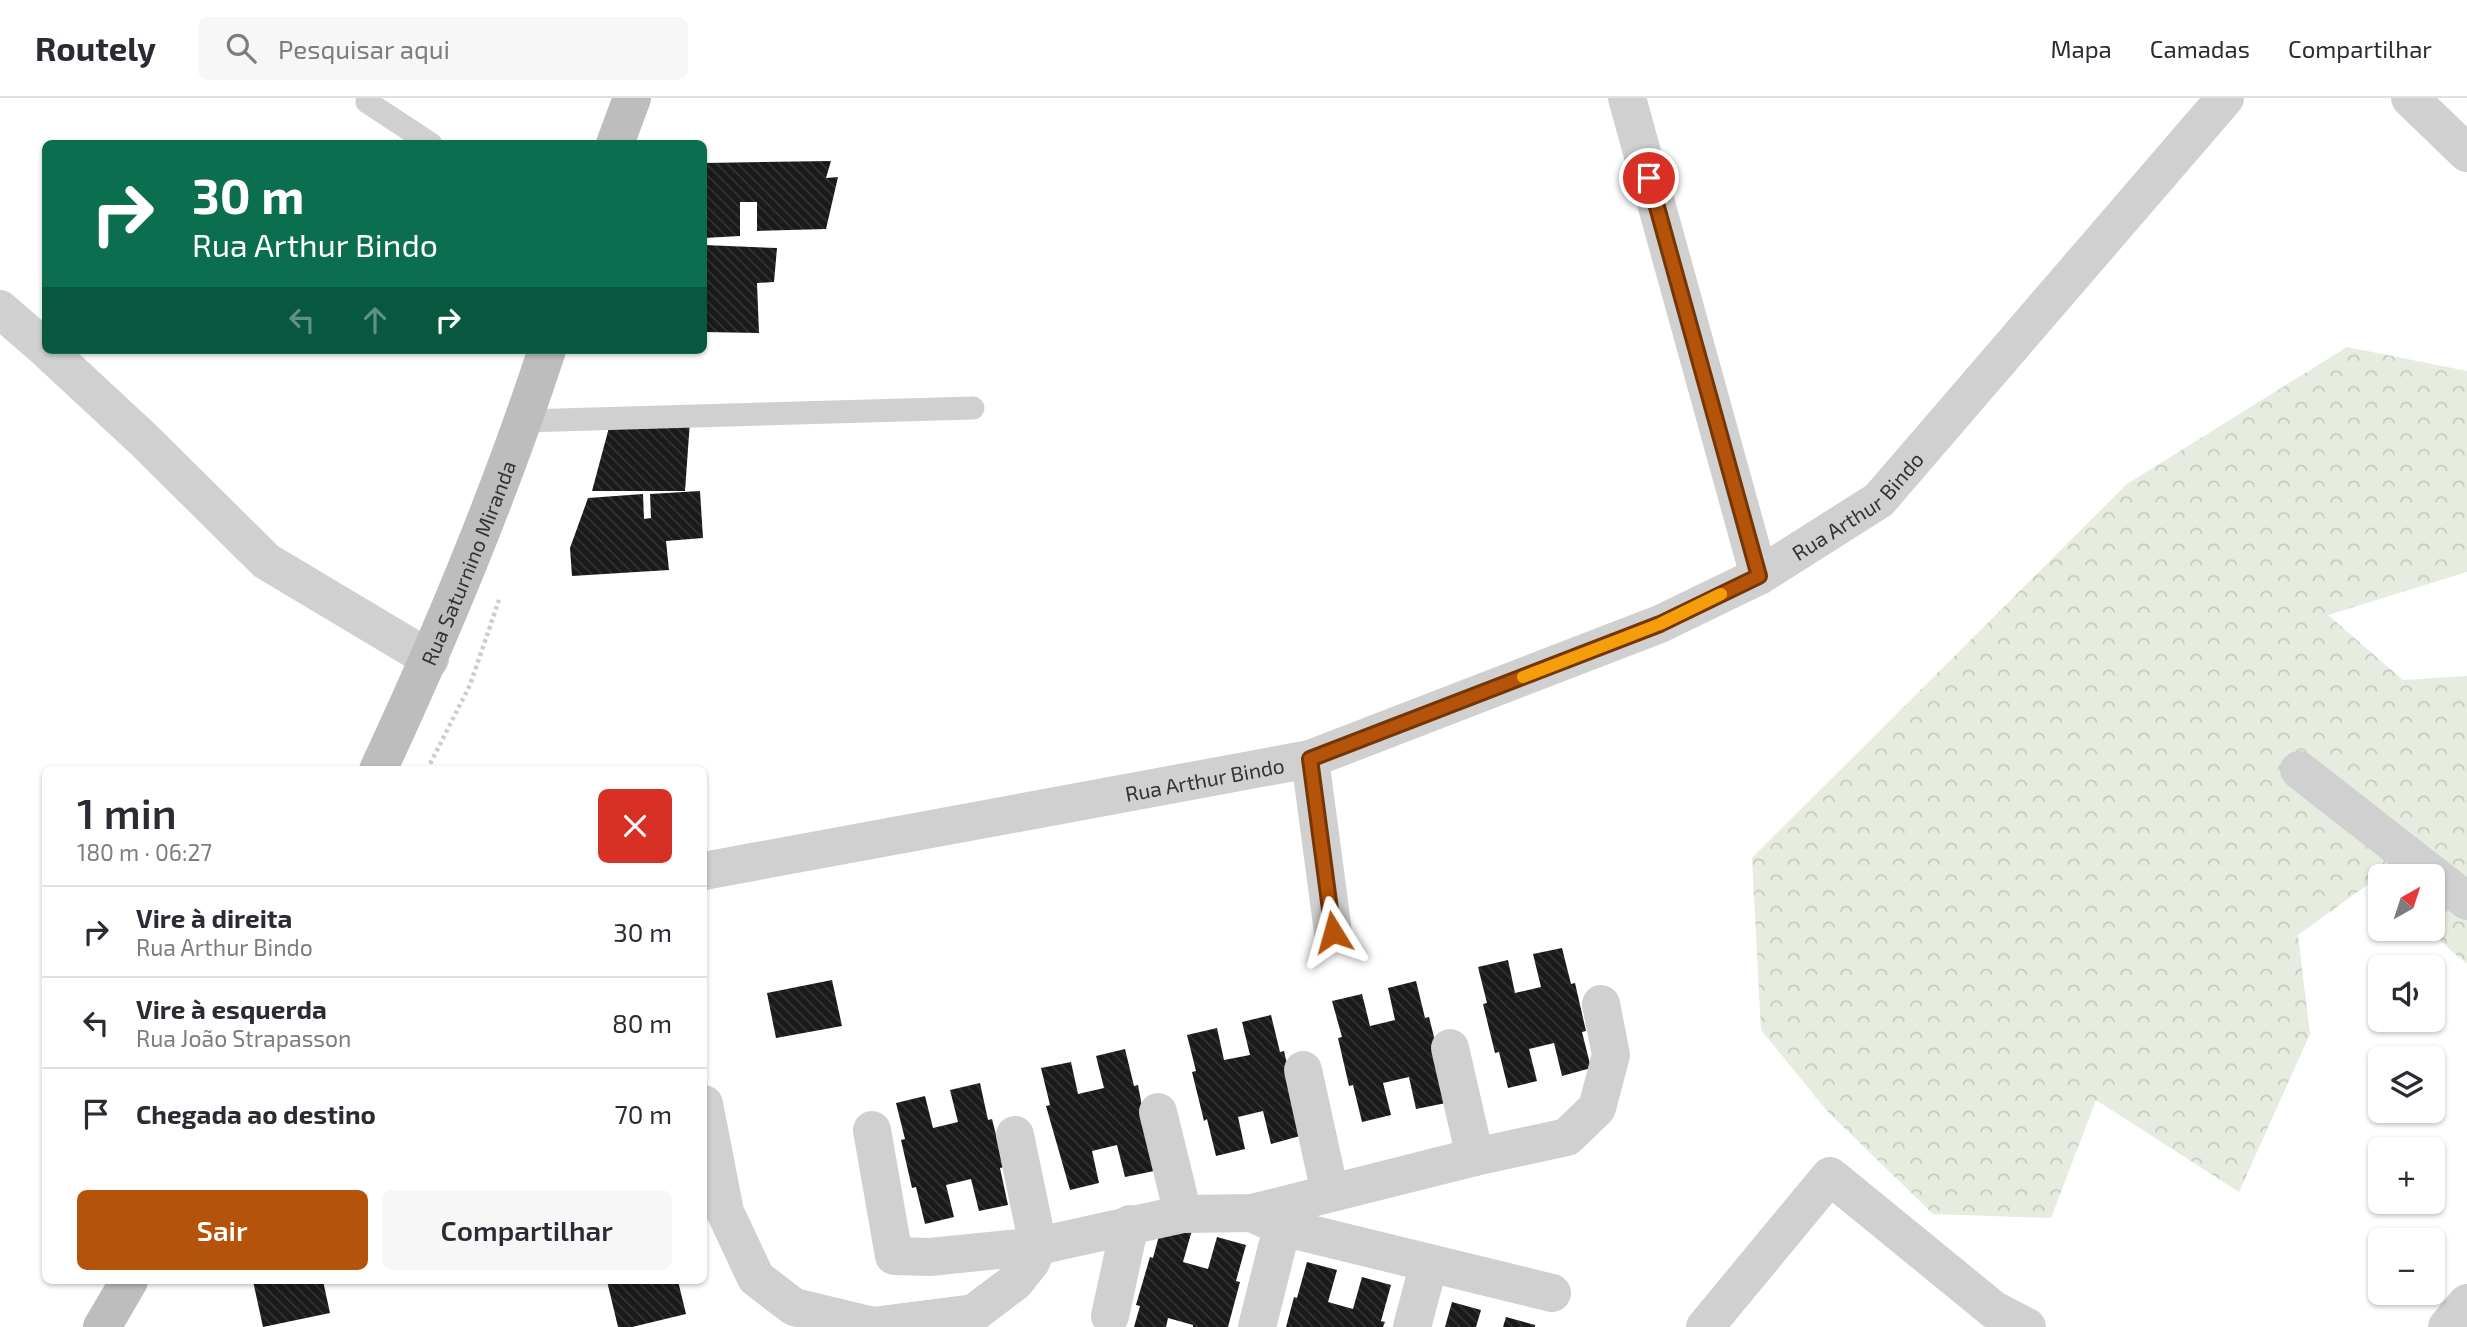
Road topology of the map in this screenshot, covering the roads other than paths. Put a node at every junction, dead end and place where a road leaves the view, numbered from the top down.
1 (632, 98) edge
2 (1627, 98) edge
3 (2224, 98) edge
4 (2410, 98) edge
5 (367, 102) dead end
6 (425, 140) edge
7 (616, 140) edge
8 (2467, 153) edge
9 (0, 309) edge
10 (42, 346) edge
11 (50, 354) edge
12 (546, 354) edge
13 (973, 408) dead end
14 (524, 421) junction
15 (1759, 576) junction
16 (430, 659) junction
17 (1310, 759) junction
18 (380, 766) edge
19 (2299, 770) dead end
20 (707, 870) edge
21 (2467, 901) edge
22 (1333, 932) dead end
23 (1601, 1004) dead end
24 (1450, 1048) dead end
25 (1303, 1070) dead end
26 (1158, 1112) dead end
27 (707, 1119) edge
28 (872, 1130) dead end
29 (1015, 1135) dead end
30 (1475, 1157) junction
31 (1330, 1193) junction
32 (1183, 1213) junction
33 (1267, 1220) junction
34 (1130, 1224) junction
35 (1038, 1246) junction
36 (1429, 1264) junction
37 (127, 1284) edge
38 (1552, 1293) dead end
39 (2467, 1303) edge
40 (1110, 1316) dead end
41 (2008, 1321) edge
42 (102, 1327) edge
43 (1257, 1327) edge
44 (1412, 1327) edge
45 (1705, 1327) edge
46 (2447, 1327) edge

1 - 7 main road
2 - 15 street
3 - 15 street, Rua Arthur Bindo
4 - 8 street
5 - 6 lane
9 - 10 street
11 - 16 street
12 - 14 main road, Rua Saturnino Miranda
13 - 14 lane
14 - 16 main road, Rua Saturnino Miranda
15 - 17 street, Rua Arthur Bindo
16 - 18 main road, Rua Saturnino Miranda
17 - 20 street, Rua Arthur Bindo
17 - 22 street
19 - 21 street
23 - 30 street
24 - 30 street
25 - 31 street
26 - 32 street
27 - 35 street
28 - 35 street
29 - 35 street
30 - 31 street
31 - 33 street
32 - 33 street
32 - 34 street
33 - 36 street
33 - 43 street
34 - 35 street
34 - 40 street
36 - 38 street
36 - 44 street
37 - 42 main road
39 - 46 street
41 - 45 street

